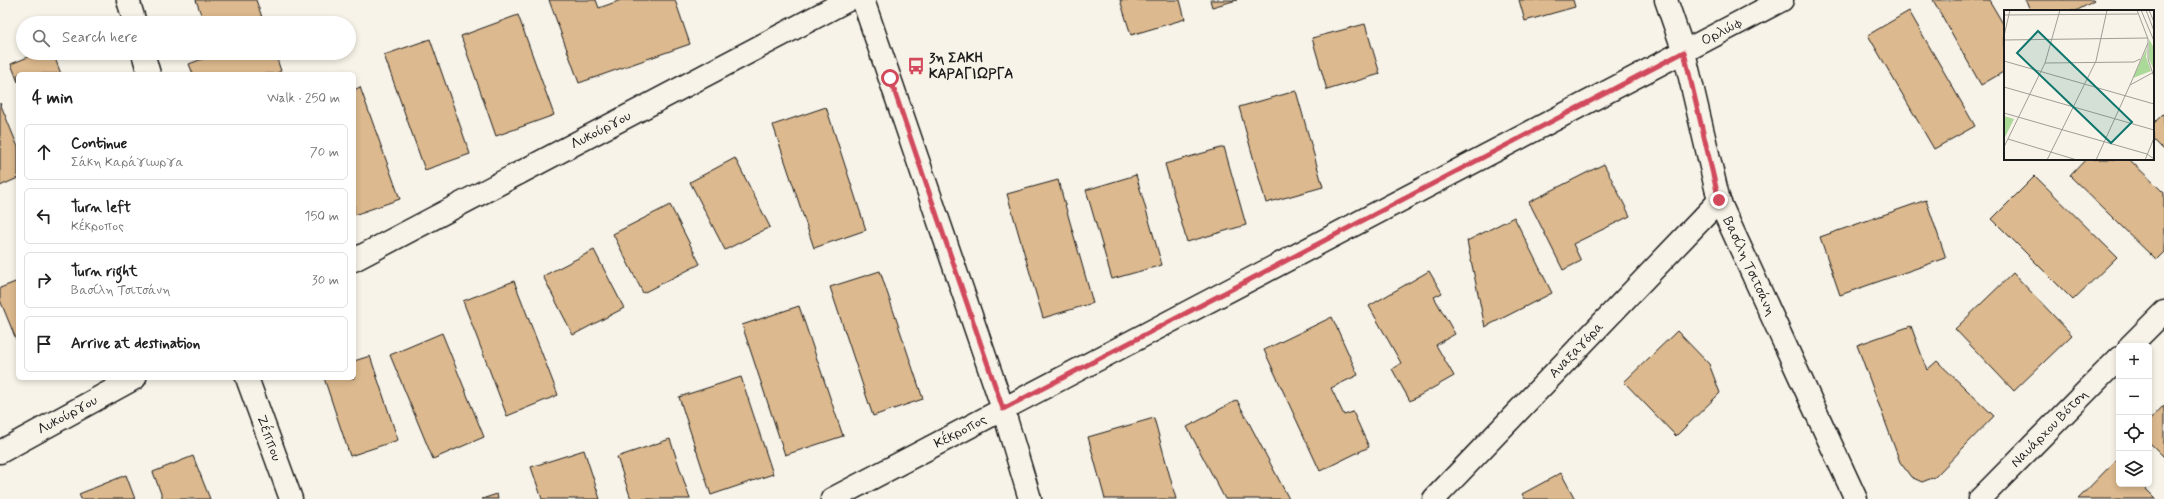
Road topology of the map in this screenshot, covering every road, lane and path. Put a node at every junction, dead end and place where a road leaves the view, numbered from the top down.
1 (128, 0) edge
2 (848, 0) edge
3 (863, 0) edge
4 (1666, 0) edge
5 (1782, 0) edge
6 (133, 16) edge
7 (1684, 52) junction
8 (145, 60) edge
9 (148, 72) edge
10 (1719, 200) junction
11 (356, 259) edge
12 (2164, 312) edge
13 (2133, 343) edge
14 (2116, 361) edge
15 (131, 380) edge
16 (248, 380) edge
17 (1003, 409) junction
18 (0, 452) edge
19 (291, 499) edge
20 (832, 499) edge
21 (1030, 499) edge
22 (1434, 499) edge
23 (1856, 499) edge
24 (1980, 499) edge

1 - 6 street
2 - 11 street, Λυκούργου
3 - 17 street
4 - 7 street, Βασίλη Τσιτσάνη
5 - 7 street, Ορλώφ
7 - 10 street, Βασίλη Τσιτσάνη
7 - 17 street, Κέκροπος
8 - 9 street
10 - 22 street, Αναξαγόρα
10 - 23 street, Βασίλη Τσιτσάνη
12 - 13 street
14 - 24 street, Ναυάρχου Βότση
15 - 18 street, Λυκούργου
16 - 19 street, Ζέππου
17 - 20 street, Κέκροπος
17 - 21 street

